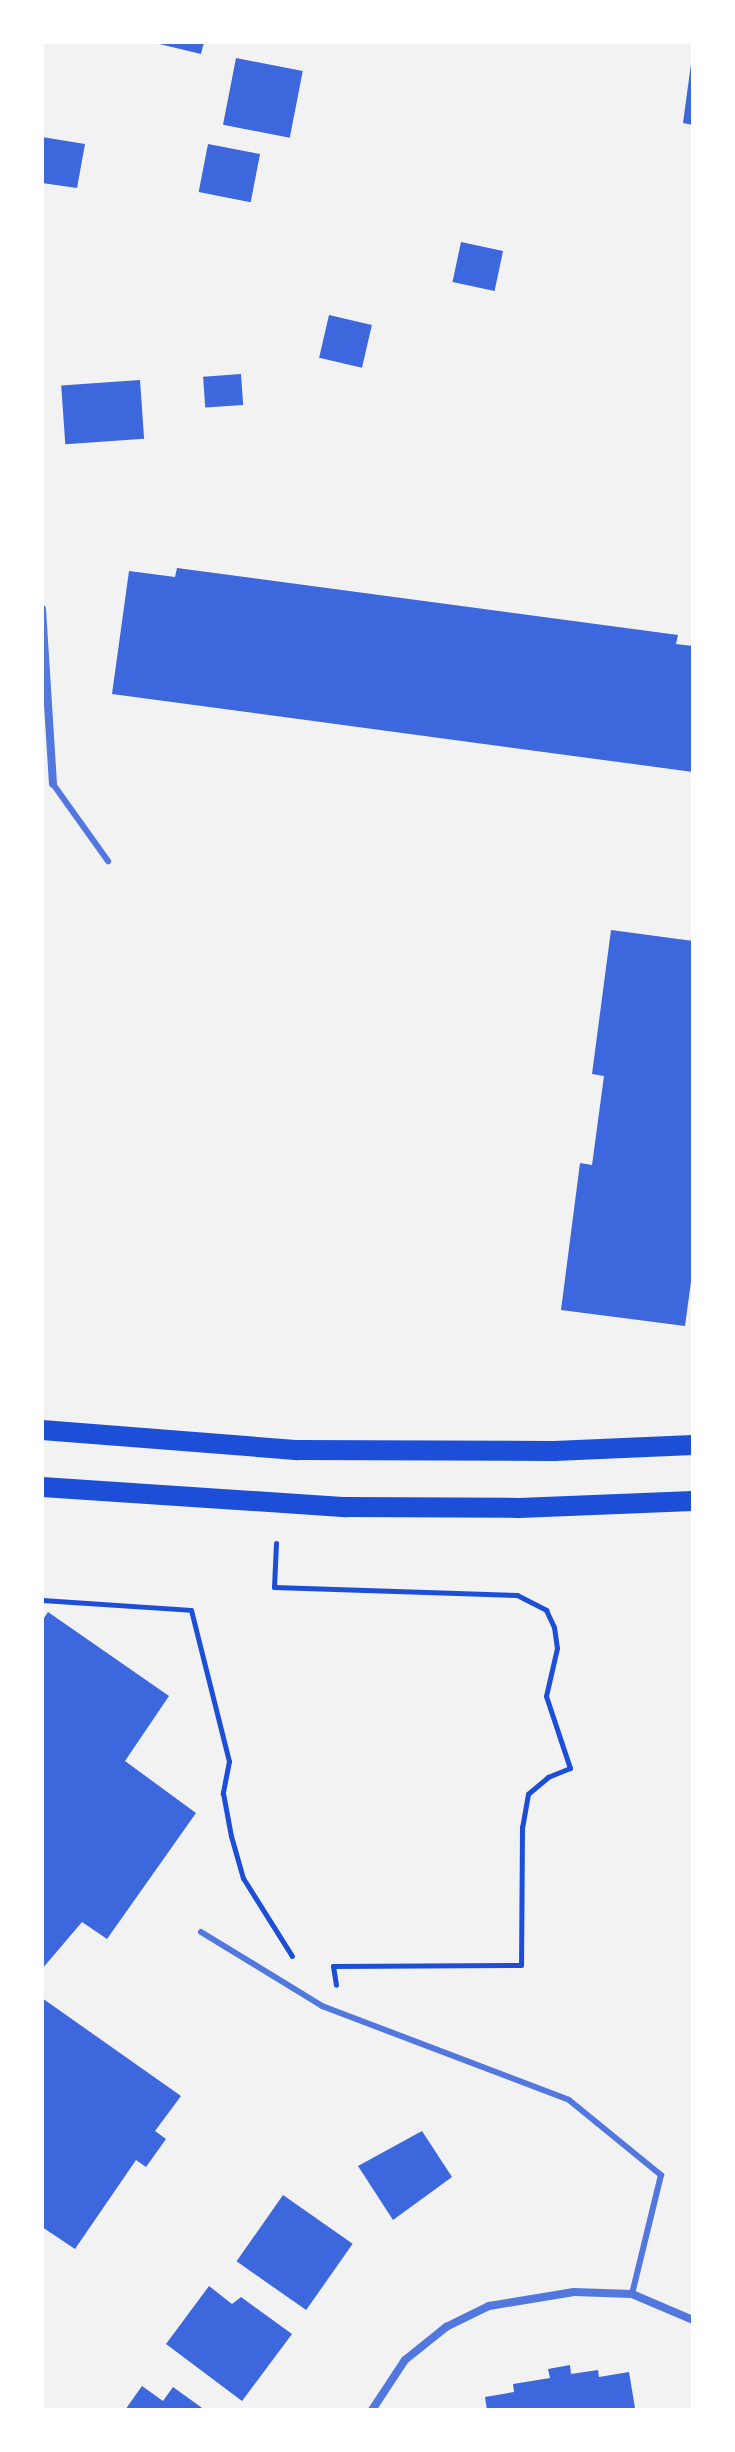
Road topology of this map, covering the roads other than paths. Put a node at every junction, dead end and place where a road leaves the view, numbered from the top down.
1 (42, 609) edge
2 (53, 784) joint
3 (108, 861) dead end
4 (42, 1430) edge
5 (693, 1445) edge
6 (42, 1487) edge
7 (693, 1501) edge
8 (201, 1932) dead end
9 (632, 2294) junction
10 (693, 2320) edge
11 (372, 2410) edge

1 - 2 street
2 - 3 lane
4 - 5 main road
6 - 7 main road
8 - 9 lane
9 - 10 street
9 - 11 street

